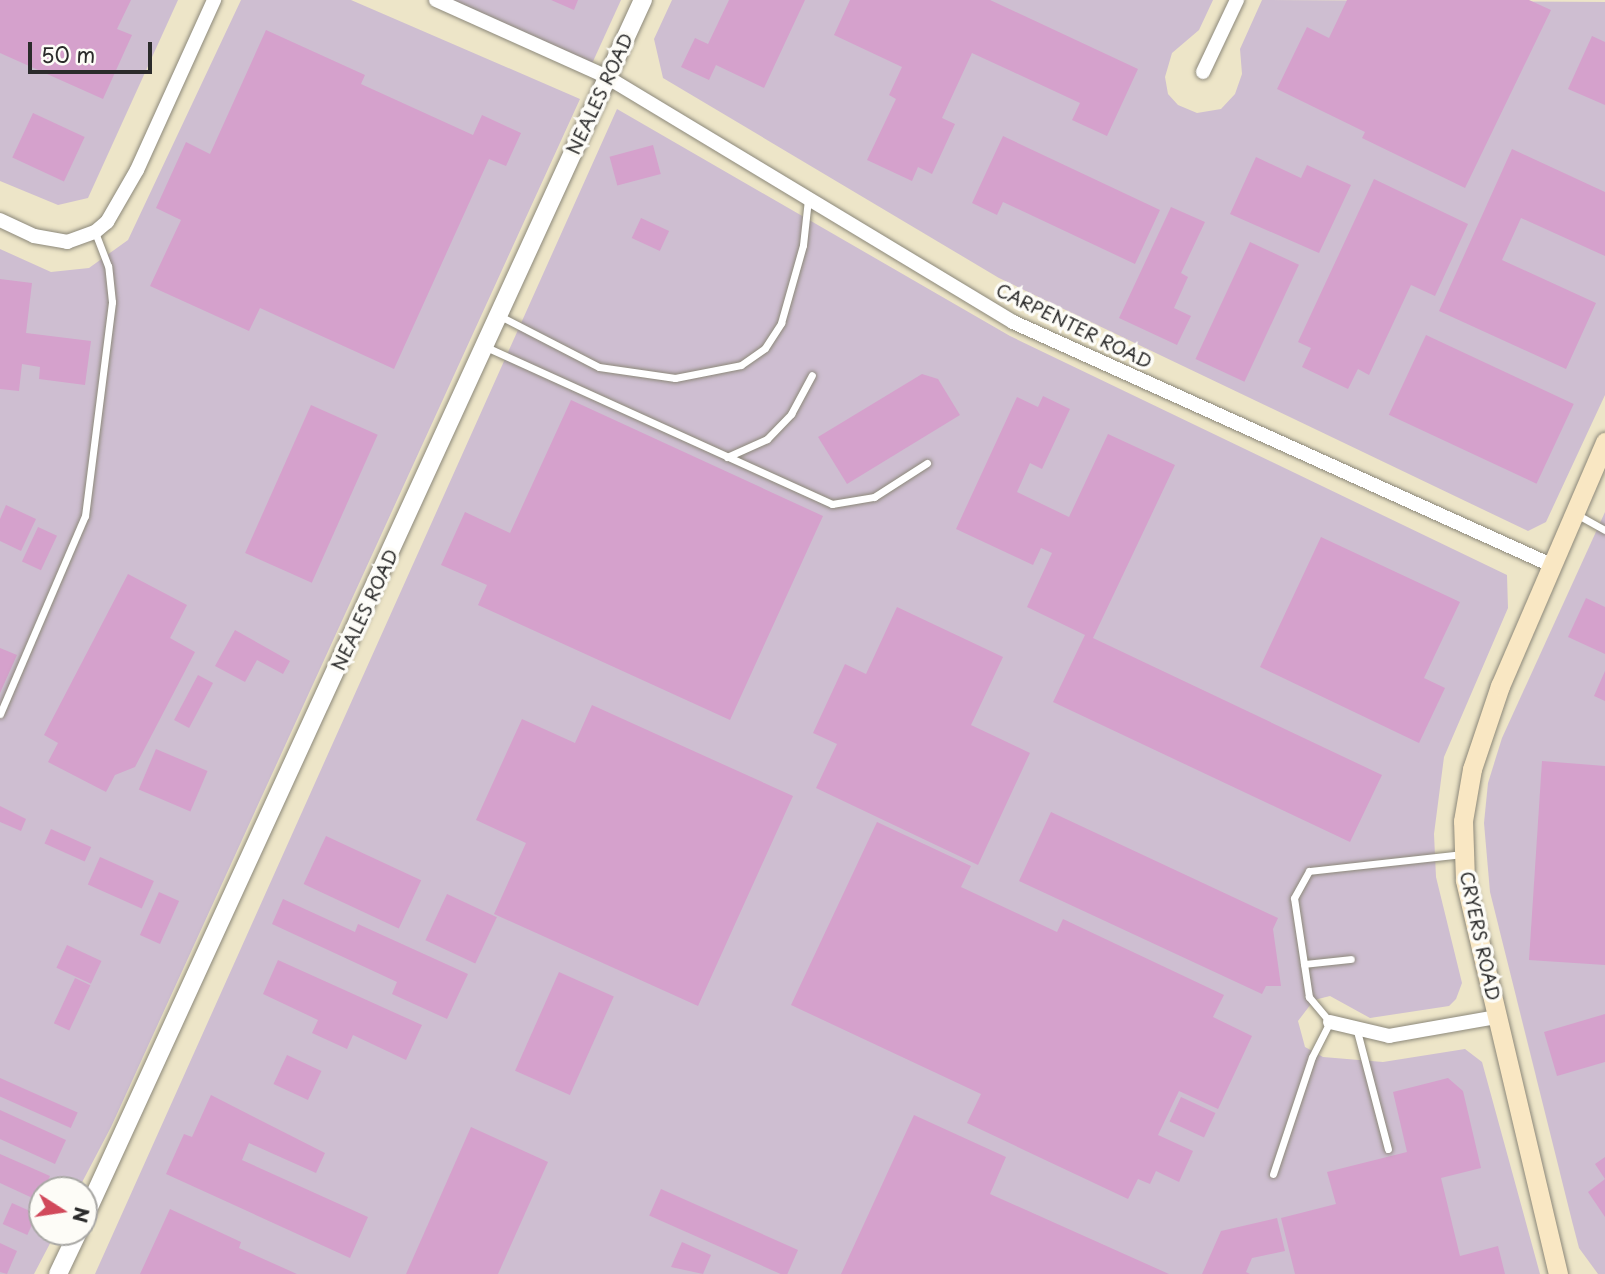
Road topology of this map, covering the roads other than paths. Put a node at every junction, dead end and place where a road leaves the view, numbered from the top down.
1 (214, 0) edge
2 (436, 0) edge
3 (643, 0) edge
4 (1237, 0) edge
5 (1203, 72) dead end
6 (607, 78) junction
7 (808, 199) junction
8 (0, 220) edge
9 (95, 232) junction
10 (499, 316) junction
11 (485, 347) junction
12 (812, 375) dead end
13 (1605, 442) edge
14 (726, 457) junction
15 (927, 463) dead end
16 (1573, 512) junction
17 (1605, 530) edge
18 (1549, 564) junction
19 (0, 714) edge
20 (1464, 854) junction
21 (1351, 958) dead end
22 (1304, 964) junction
23 (1497, 1017) junction
24 (1330, 1022) junction
25 (1357, 1031) junction
26 (1388, 1149) dead end
27 (1273, 1174) dead end
28 (98, 1188) edge
29 (1547, 1241) junction
30 (71, 1246) edge
31 (58, 1274) edge
32 (1552, 1274) edge
33 (1558, 1274) edge
34 (1570, 1274) edge

1 - 9 street
2 - 6 street, CARPENTER ROAD
3 - 6 street, NEALES ROAD
4 - 5 street
6 - 7 street, CARPENTER ROAD
6 - 10 street, NEALES ROAD
7 - 10 lane
7 - 18 street, CARPENTER ROAD
8 - 9 street
9 - 19 lane
10 - 11 street, NEALES ROAD
11 - 14 lane
11 - 28 street, NEALES ROAD
12 - 14 lane
13 - 16 main road, CRYERS ROAD
14 - 15 lane
16 - 17 lane
16 - 18 main road, CRYERS ROAD
18 - 20 main road, CRYERS ROAD
20 - 22 lane
20 - 23 main road, CRYERS ROAD
21 - 22 lane
22 - 24 lane
23 - 25 street
23 - 29 main road, CRYERS ROAD
24 - 25 street
24 - 27 lane
25 - 26 lane
29 - 32 main road, CRYERS ROAD
29 - 33 main road, CRYERS ROAD
29 - 34 main road
30 - 31 street

